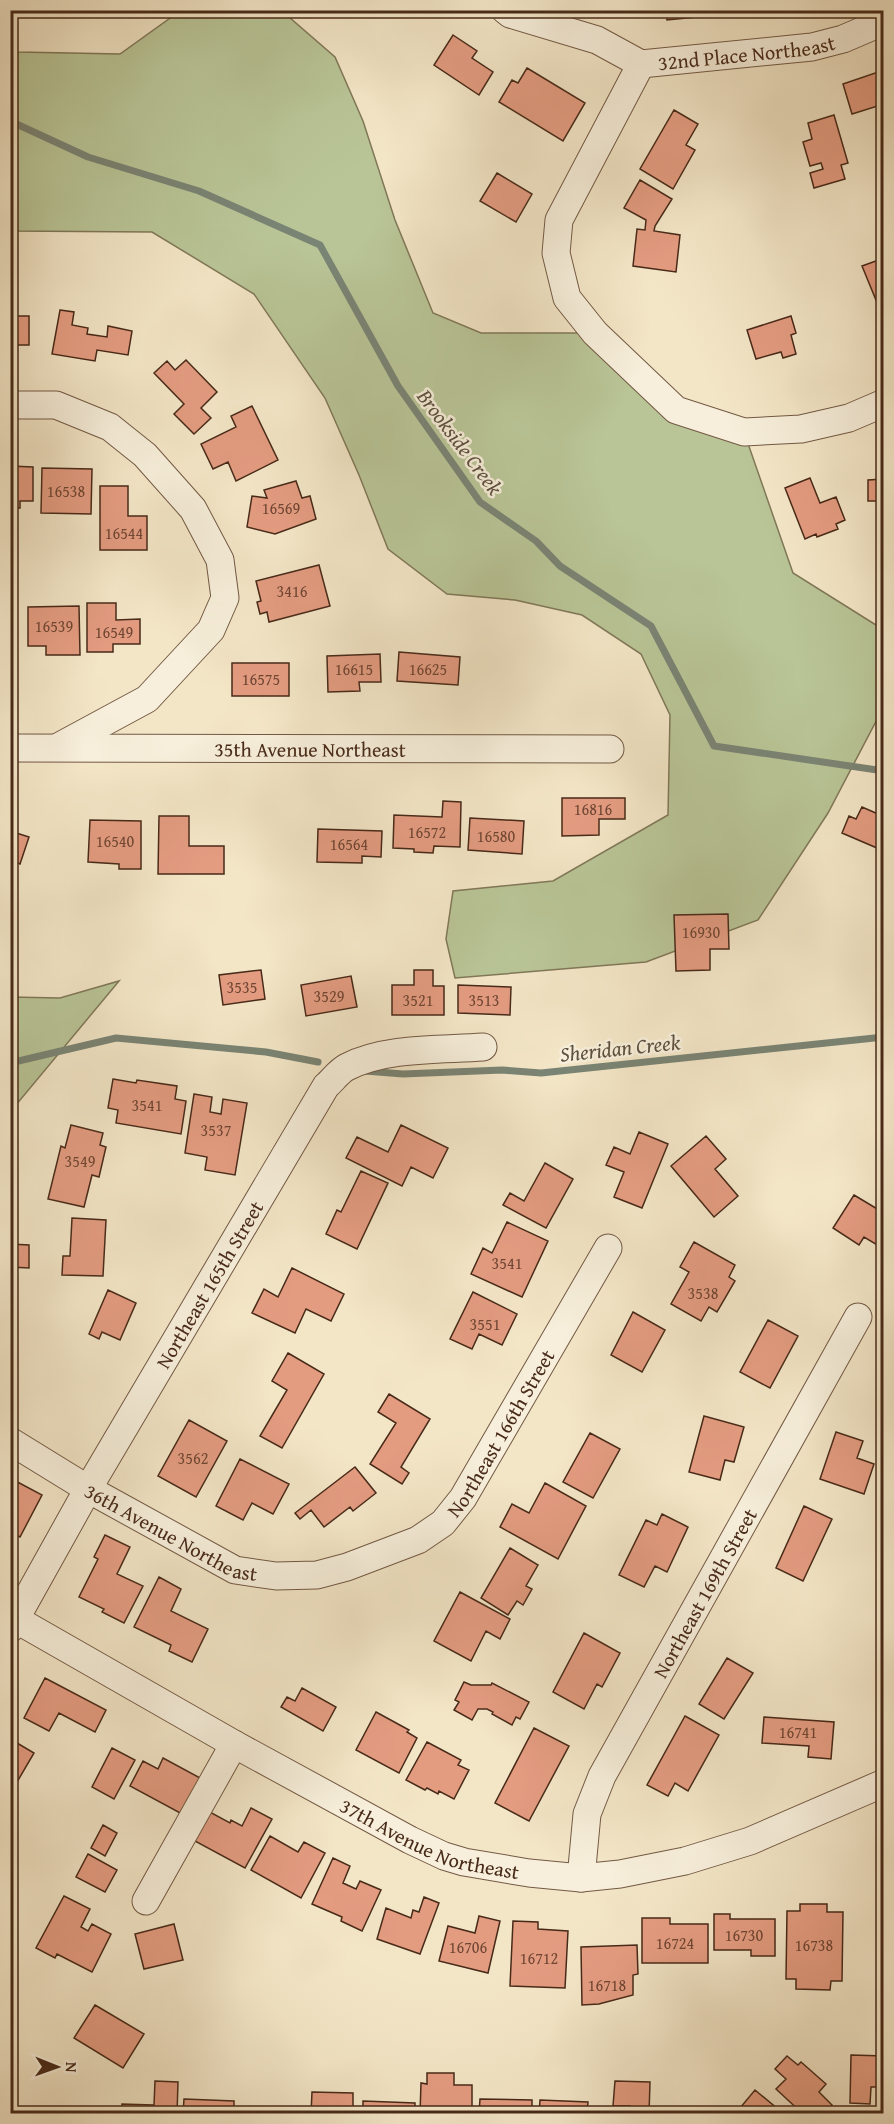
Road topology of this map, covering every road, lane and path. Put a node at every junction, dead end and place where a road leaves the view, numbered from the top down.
1 (505, 10) edge
2 (884, 19) edge
3 (641, 64) junction
4 (884, 403) edge
5 (10, 405) edge
6 (58, 747) junction
7 (10, 748) edge
8 (610, 748) dead end
9 (483, 1047) dead end
10 (608, 1248) dead end
11 (858, 1317) dead end
12 (10, 1441) edge
13 (87, 1489) junction
14 (347, 1567) joint
15 (12, 1622) edge
16 (234, 1744) junction
17 (884, 1783) edge
18 (581, 1878) junction
19 (146, 1901) dead end

1 - 3 street
2 - 3 street, 32nd Place Northeast
3 - 4 street
5 - 6 street
6 - 7 street, 35th Avenue Northeast
6 - 8 street, 35th Avenue Northeast
9 - 13 street, Northeast 165th Street
10 - 14 street, Northeast 166th Street
11 - 18 street, Northeast 169th Street
12 - 13 street, 36th Avenue Northeast
13 - 14 street, 36th Avenue Northeast
13 - 15 street, Northeast 165th Street
15 - 16 street, 37th Avenue Northeast
16 - 18 street, 37th Avenue Northeast
16 - 19 street
17 - 18 street, 37th Avenue Northeast

